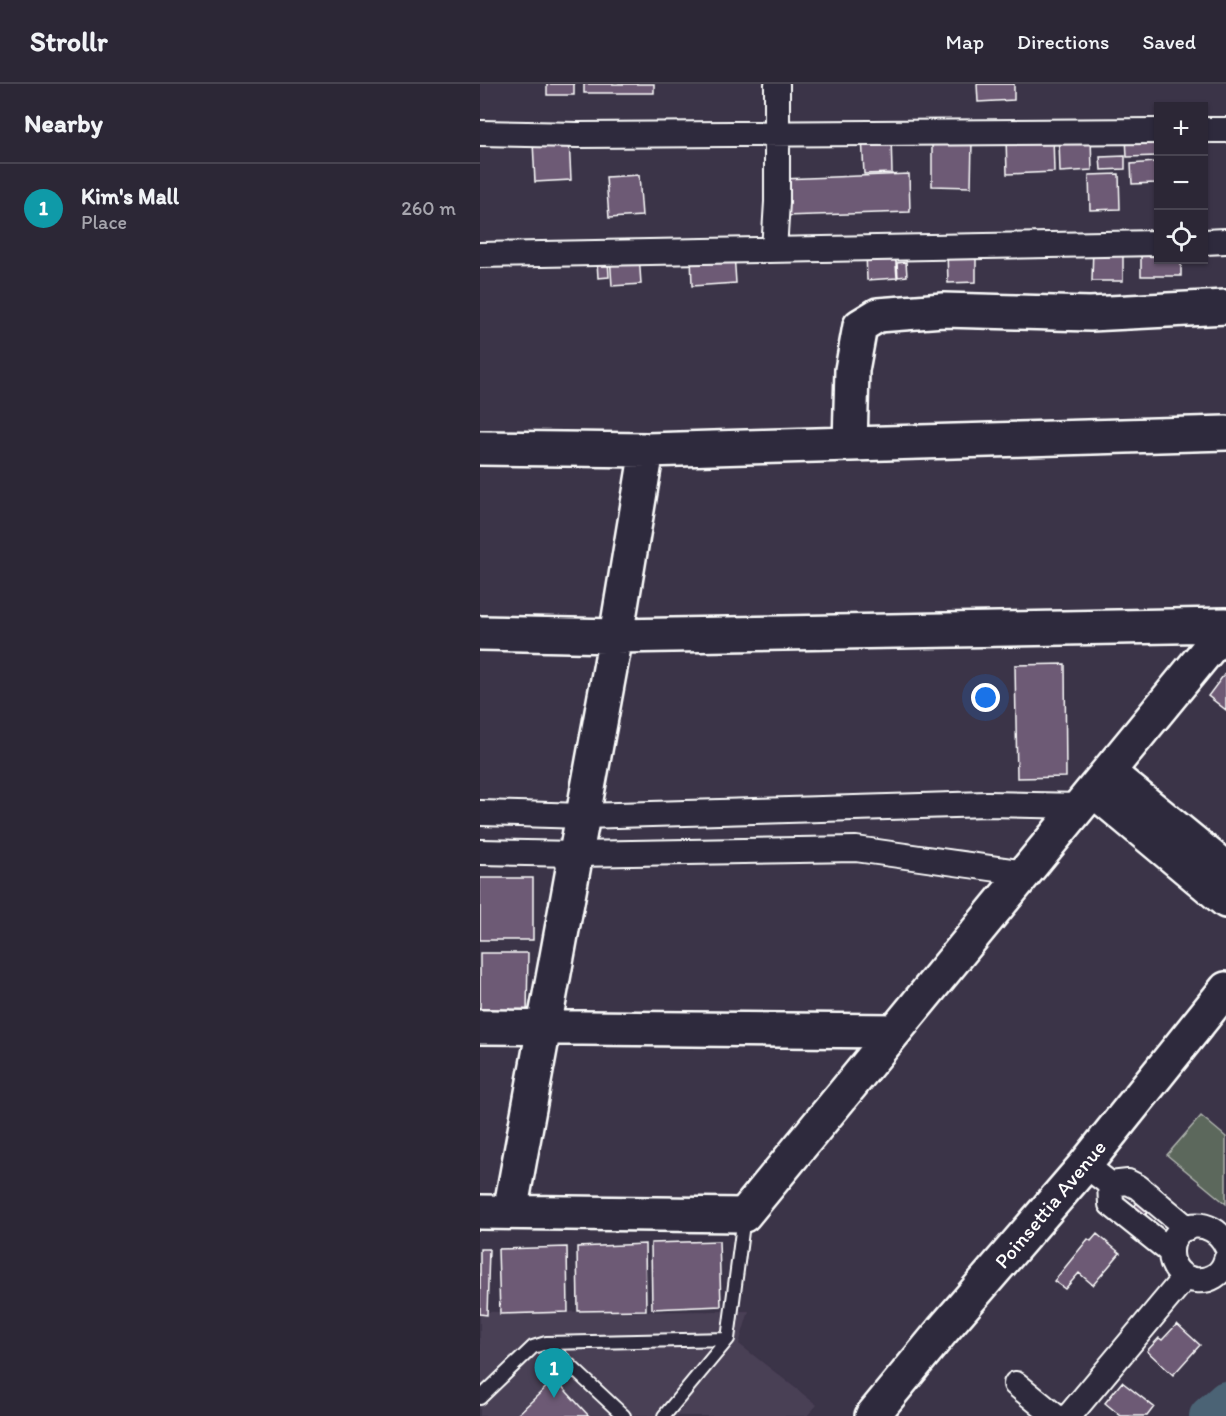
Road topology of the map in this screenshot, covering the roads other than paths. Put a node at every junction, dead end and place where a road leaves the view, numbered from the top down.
1 (777, 84) edge
2 (1208, 130) edge
3 (1226, 130) edge
4 (1154, 131) edge
5 (480, 134) edge
6 (776, 134) junction
7 (1226, 241) edge
8 (1208, 242) edge
9 (1154, 243) edge
10 (774, 250) junction
11 (480, 255) edge
12 (1226, 307) edge
13 (1226, 433) edge
14 (850, 444) junction
15 (480, 448) edge
16 (647, 450) junction
17 (1226, 627) edge
18 (480, 633) edge
19 (615, 636) junction
20 (1094, 789) junction
21 (480, 813) edge
22 (583, 816) junction
23 (480, 852) edge
24 (576, 854) junction
25 (1209, 865) edge
26 (1026, 873) junction
27 (1226, 901) edge
28 (1226, 989) edge
29 (480, 1026) edge
30 (544, 1028) junction
31 (895, 1031) junction
32 (1097, 1175) junction
33 (495, 1212) edge
34 (744, 1215) junction
35 (1187, 1228) junction
36 (1225, 1245) edge
37 (1171, 1252) junction
38 (1185, 1277) junction
39 (728, 1339) junction
40 (546, 1343) junction
41 (1016, 1384) dead end
42 (480, 1398) edge
43 (624, 1416) edge
44 (664, 1416) edge
45 (872, 1416) edge
46 (1054, 1416) edge
47 (1069, 1416) edge

1 - 6 street
2 - 3 street
4 - 6 street
5 - 6 street
6 - 10 street
7 - 8 street
9 - 10 street
10 - 11 street
12 - 14 street
13 - 14 street
14 - 16 street
15 - 16 street
16 - 19 street
17 - 19 street
17 - 20 street
18 - 19 street
19 - 22 street
20 - 22 street
20 - 25 street
20 - 26 street
21 - 22 street
22 - 24 street
23 - 24 street
24 - 26 street
24 - 30 street
25 - 27 street
26 - 31 street
28 - 32 street, Poinsettia Avenue
29 - 30 street
30 - 31 street
30 - 33 street
31 - 34 street
32 - 35 street
32 - 37 street
32 - 45 street, Poinsettia Avenue
33 - 34 street
34 - 39 lane
35 - 36 street
35 - 37 street
36 - 38 street
37 - 38 street
38 - 47 street
39 - 40 lane
39 - 44 lane
40 - 42 lane
40 - 43 lane
41 - 46 street

